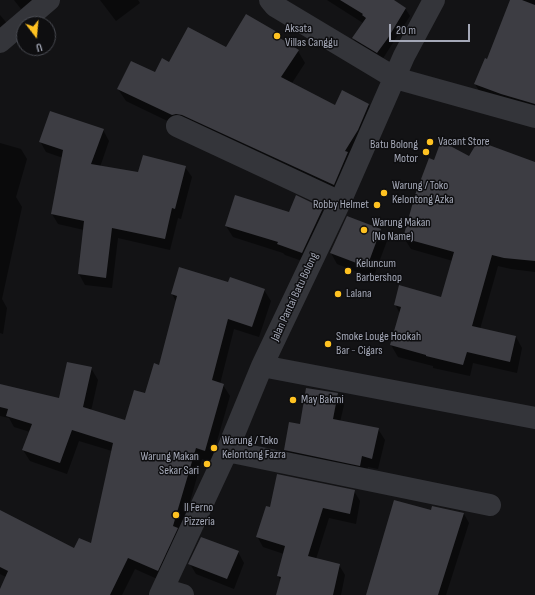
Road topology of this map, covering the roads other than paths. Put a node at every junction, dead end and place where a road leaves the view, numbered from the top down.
1 (49, 0) edge
2 (270, 0) edge
3 (434, 0) edge
4 (0, 42) edge
5 (395, 78) junction
6 (535, 116) edge
7 (177, 126) dead end
8 (340, 202) junction
9 (262, 366) junction
10 (535, 418) edge
11 (227, 451) junction
12 (490, 505) dead end
13 (169, 593) edge

1 - 4 street
2 - 5 street
3 - 5 street, Jalan Pantai Batu Bolong
5 - 6 street
5 - 8 street, Jalan Pantai Batu Bolong
7 - 8 street
8 - 9 street, Jalan Pantai Batu Bolong
9 - 10 street
9 - 11 street, Jalan Pantai Batu Bolong
11 - 12 street
11 - 13 street, Jalan Pantai Batu Bolong

